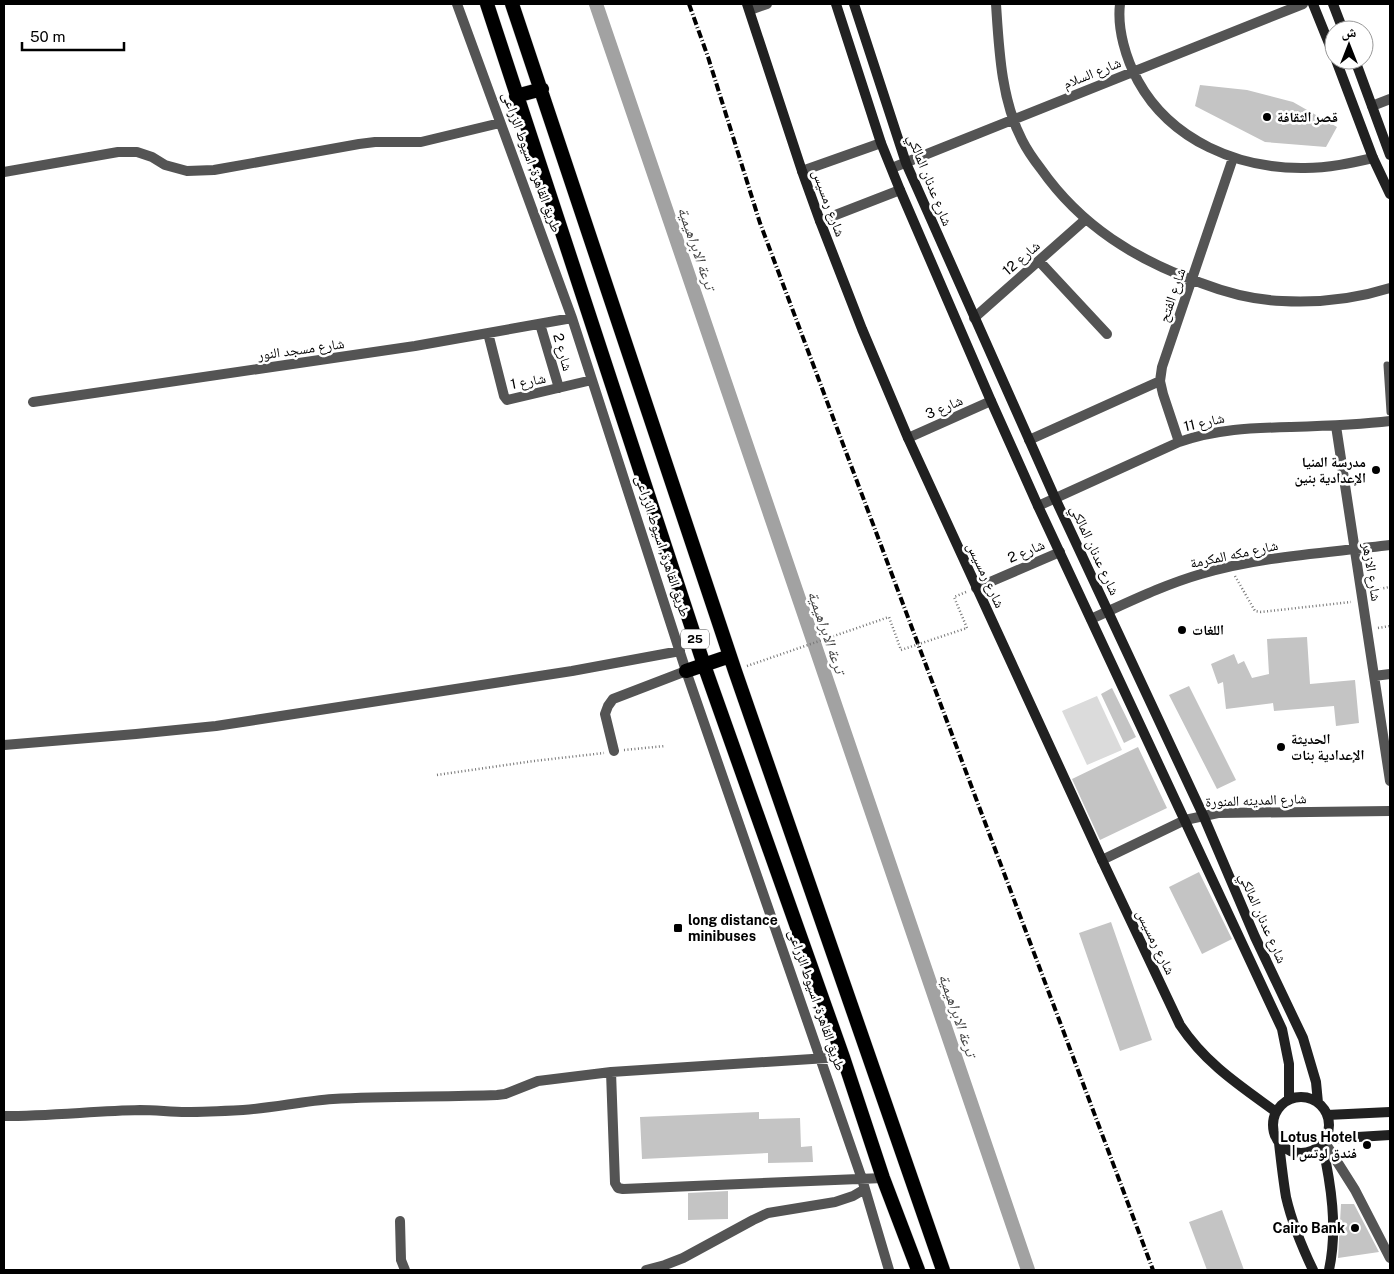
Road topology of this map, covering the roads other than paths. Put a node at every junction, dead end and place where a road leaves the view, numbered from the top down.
1 (457, 4) edge
2 (487, 4) edge
3 (512, 4) edge
4 (768, 4) edge
5 (836, 4) edge
6 (854, 4) edge
7 (996, 4) edge
8 (1120, 4) edge
9 (1303, 4) edge
10 (1314, 4) edge
11 (1333, 4) edge
12 (749, 7) edge
13 (1339, 20) edge
14 (1324, 30) edge
15 (1340, 70) edge
16 (1359, 70) edge
17 (1133, 72) junction
18 (542, 88) junction
19 (516, 96) junction
20 (1390, 99) edge
21 (1372, 106) junction
22 (1356, 112) junction
23 (1013, 120) junction
24 (500, 123) junction
25 (881, 143) junction
26 (1390, 155) edge
27 (1233, 158) junction
28 (1373, 158) junction
29 (906, 163) junction
30 (892, 168) junction
31 (802, 171) junction
32 (4, 172) edge
33 (900, 190) junction
34 (1390, 194) edge
35 (1086, 219) junction
36 (820, 221) junction
37 (1039, 261) junction
38 (1192, 280) junction
39 (1390, 288) edge
40 (572, 318) junction
41 (974, 318) junction
42 (540, 324) junction
43 (488, 333) junction
44 (1106, 334) dead end
45 (1387, 365) dead end
46 (592, 380) junction
47 (1160, 381) junction
48 (559, 388) junction
49 (33, 402) dead end
50 (991, 402) junction
51 (1390, 412) edge
52 (1390, 421) edge
53 (1336, 426) junction
54 (908, 438) junction
55 (1030, 440) junction
56 (1179, 442) junction
57 (1055, 498) junction
58 (1038, 506) junction
59 (1390, 545) edge
60 (1355, 550) junction
61 (1060, 552) junction
62 (976, 588) junction
63 (1108, 611) junction
64 (1091, 619) junction
65 (680, 651) junction
66 (730, 656) junction
67 (704, 665) junction
68 (686, 671) junction
69 (1390, 674) edge
70 (1374, 676) junction
71 (4, 745) edge
72 (614, 752) road end
73 (1390, 781) edge
74 (1390, 811) edge
75 (1202, 815) junction
76 (1185, 820) junction
77 (1102, 860) junction
78 (842, 1057) junction
79 (820, 1058) junction
80 (611, 1072) junction
81 (1289, 1100) junction
82 (1318, 1103) junction
83 (1276, 1112) junction
84 (1390, 1112) edge
85 (1327, 1115) junction
86 (4, 1116) edge
87 (1390, 1135) edge
88 (1324, 1141) junction
89 (1279, 1143) junction
90 (883, 1178) junction
91 (864, 1184) junction
92 (400, 1221) dead end
93 (1390, 1258) edge
94 (404, 1270) edge
95 (646, 1270) edge
96 (889, 1270) edge
97 (918, 1270) edge
98 (943, 1270) edge
99 (1313, 1270) edge
100 (1329, 1270) edge

1 - 24 street, طريق القاهرة, اسيوط الزراعى
2 - 19 highway, طريق القاهرة, اسيوط الزراعى / 25
3 - 18 highway, طريق القاهرة, اسيوط الزراعى / 25
4 - 12 street
5 - 25 main road, شارع عدنان المالكي
6 - 29 main road, شارع عدنان المالكي
7 - 23 street
8 - 17 street
9 - 17 street, شارع السلام
10 - 14 main road
11 - 13 main road
12 - 31 main road, شارع رمسيس
15 - 22 main road
16 - 21 main road
17 - 23 street, شارع السلام
17 - 27 street
18 - 19 highway
18 - 66 highway, طريق القاهرة, اسيوط الزراعى / 25
19 - 67 highway, طريق القاهرة, اسيوط الزراعى / 25
20 - 21 street
21 - 22 main road
21 - 26 main road
22 - 28 main road
23 - 29 street, شارع السلام
23 - 35 street
24 - 32 street
24 - 40 street, طريق القاهرة, اسيوط الزراعى
25 - 30 main road, شارع عدنان المالكي
25 - 31 street
27 - 28 street
27 - 38 street, شارع الفتح
28 - 34 main road
29 - 30 street, شارع السلام
29 - 41 main road, شارع عدنان المالكي
30 - 33 main road, شارع عدنان المالكي
31 - 36 main road, شارع رمسيس
33 - 36 street
33 - 50 main road, شارع عدنان المالكي
35 - 37 street, شارع 12
35 - 38 street
36 - 54 main road, شارع رمسيس
37 - 41 street, شارع 12
37 - 44 street
38 - 39 street
38 - 47 street, شارع الفتح
40 - 42 street, شارع مسجد النور
40 - 46 street, طريق القاهرة, اسيوط الزراعى
41 - 55 main road, شارع عدنان المالكي
42 - 43 street, شارع مسجد النور
42 - 48 street, شارع 2
43 - 48 street, شارع 1
43 - 49 street, شارع مسجد النور
45 - 51 lane
46 - 48 street, شارع 1
46 - 65 street, طريق القاهرة, اسيوط الزراعى
47 - 55 street
47 - 56 street, شارع الفتح
50 - 54 street, شارع 3
50 - 58 main road, شارع عدنان المالكي
52 - 53 street, شارع 11
53 - 56 street, شارع 11
53 - 60 street, شارع الازهر
54 - 62 main road, شارع رمسيس
55 - 57 main road, شارع عدنان المالكي
56 - 57 street, شارع 11
57 - 58 street, شارع 11
57 - 63 main road, شارع عدنان المالكي
58 - 61 main road, شارع عدنان المالكي
59 - 60 street, شارع مكه المكرمة
60 - 63 street, شارع مكه المكرمة
60 - 70 street, شارع الازهر
61 - 62 street, شارع 2
61 - 64 main road, شارع عدنان المالكي
62 - 77 main road, شارع رمسيس
63 - 64 street, شارع مكه المكرمة
63 - 75 main road, شارع عدنان المالكي
64 - 76 main road, شارع عدنان المالكي
65 - 68 street, طريق القاهرة, اسيوط الزراعى
65 - 71 street
66 - 67 highway
66 - 98 highway, طريق القاهرة, اسيوط الزراعى / 25
67 - 68 highway
67 - 78 highway, طريق القاهرة, اسيوط الزراعى / 25
68 - 72 street
68 - 79 street, طريق القاهرة, اسيوط الزراعى
69 - 70 street
70 - 73 street, شارع الازهر
74 - 75 street, شارع المدينه المنورة
75 - 76 street, شارع المدينه المنورة
75 - 82 main road, شارع عدنان المالكي
76 - 77 street, شارع المدينه المنورة
76 - 81 main road, شارع عدنان المالكي
77 - 83 main road, شارع رمسيس
78 - 79 street
78 - 90 highway, طريق القاهرة, اسيوط الزراعى / 25
79 - 80 street
79 - 91 street, طريق القاهرة, اسيوط الزراعى
80 - 86 street
80 - 91 street
81 - 82 main road
81 - 83 main road
82 - 85 main road
83 - 89 main road
84 - 85 main road
85 - 88 main road
87 - 88 main road
88 - 89 main road
88 - 93 street
88 - 100 main road
89 - 99 main road
90 - 91 street
90 - 97 highway, طريق القاهرة, اسيوط الزراعى / 25
91 - 95 street
91 - 96 street, طريق القاهرة, اسيوط الزراعى
92 - 94 street

